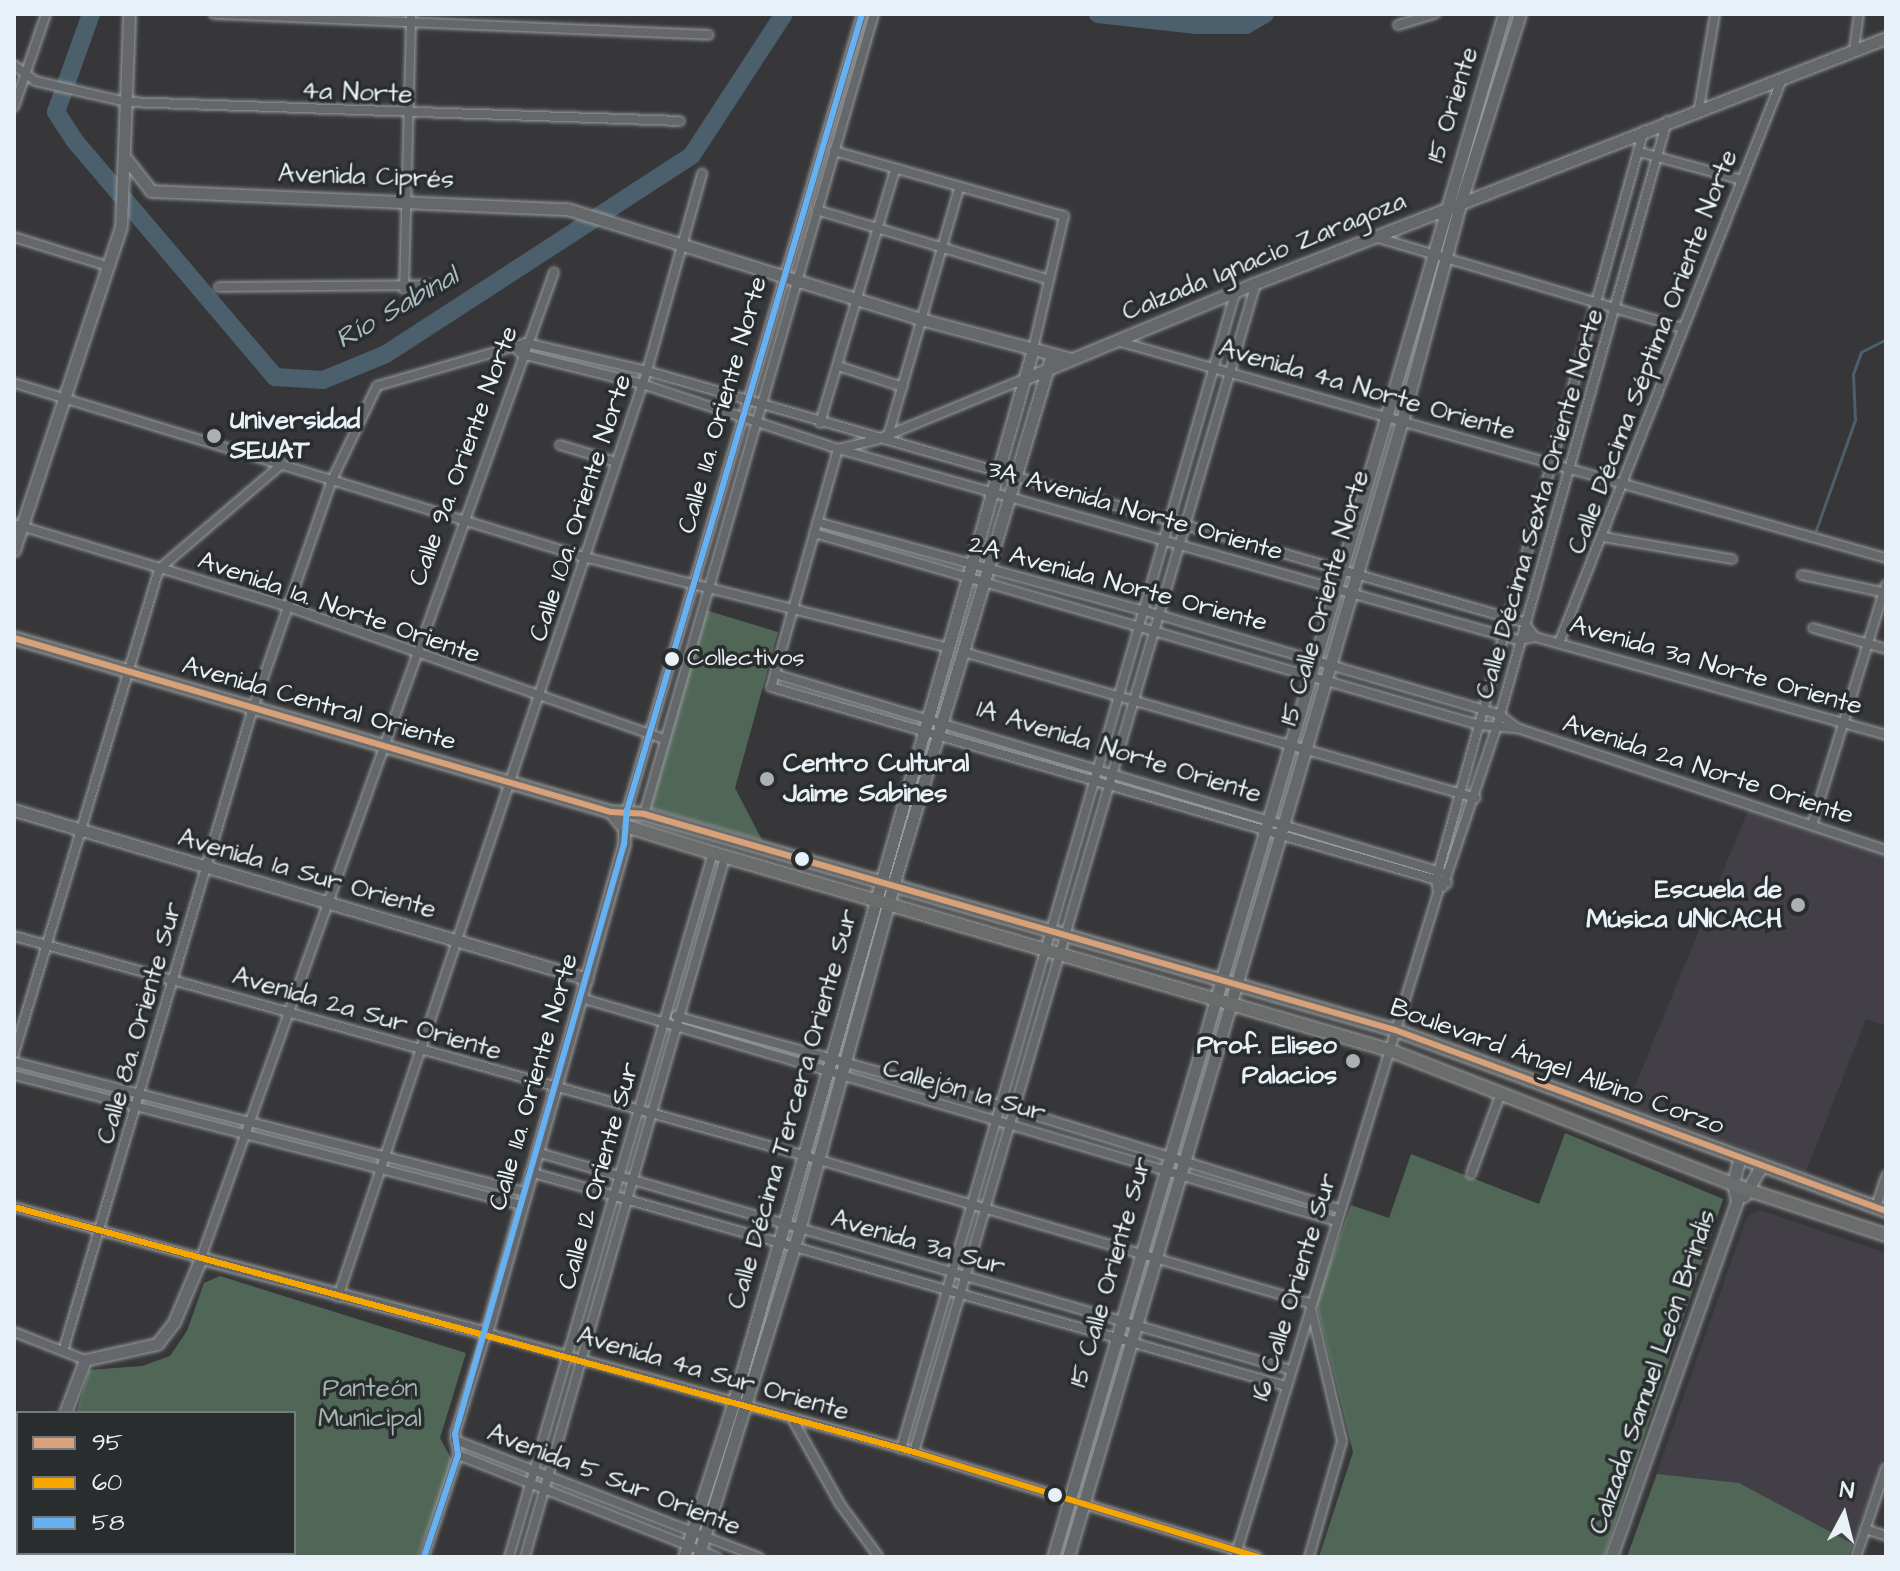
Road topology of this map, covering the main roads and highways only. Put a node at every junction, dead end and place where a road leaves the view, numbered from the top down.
1 (14, 638) edge
2 (611, 812) junction
3 (1881, 1209) edge
4 (1886, 1235) edge

1 - 2 main road, Avenida Central Oriente
2 - 3 main road, Boulevard Ángel Albino Corzo
2 - 4 main road, Boulevard Ángel Albino Corzo

